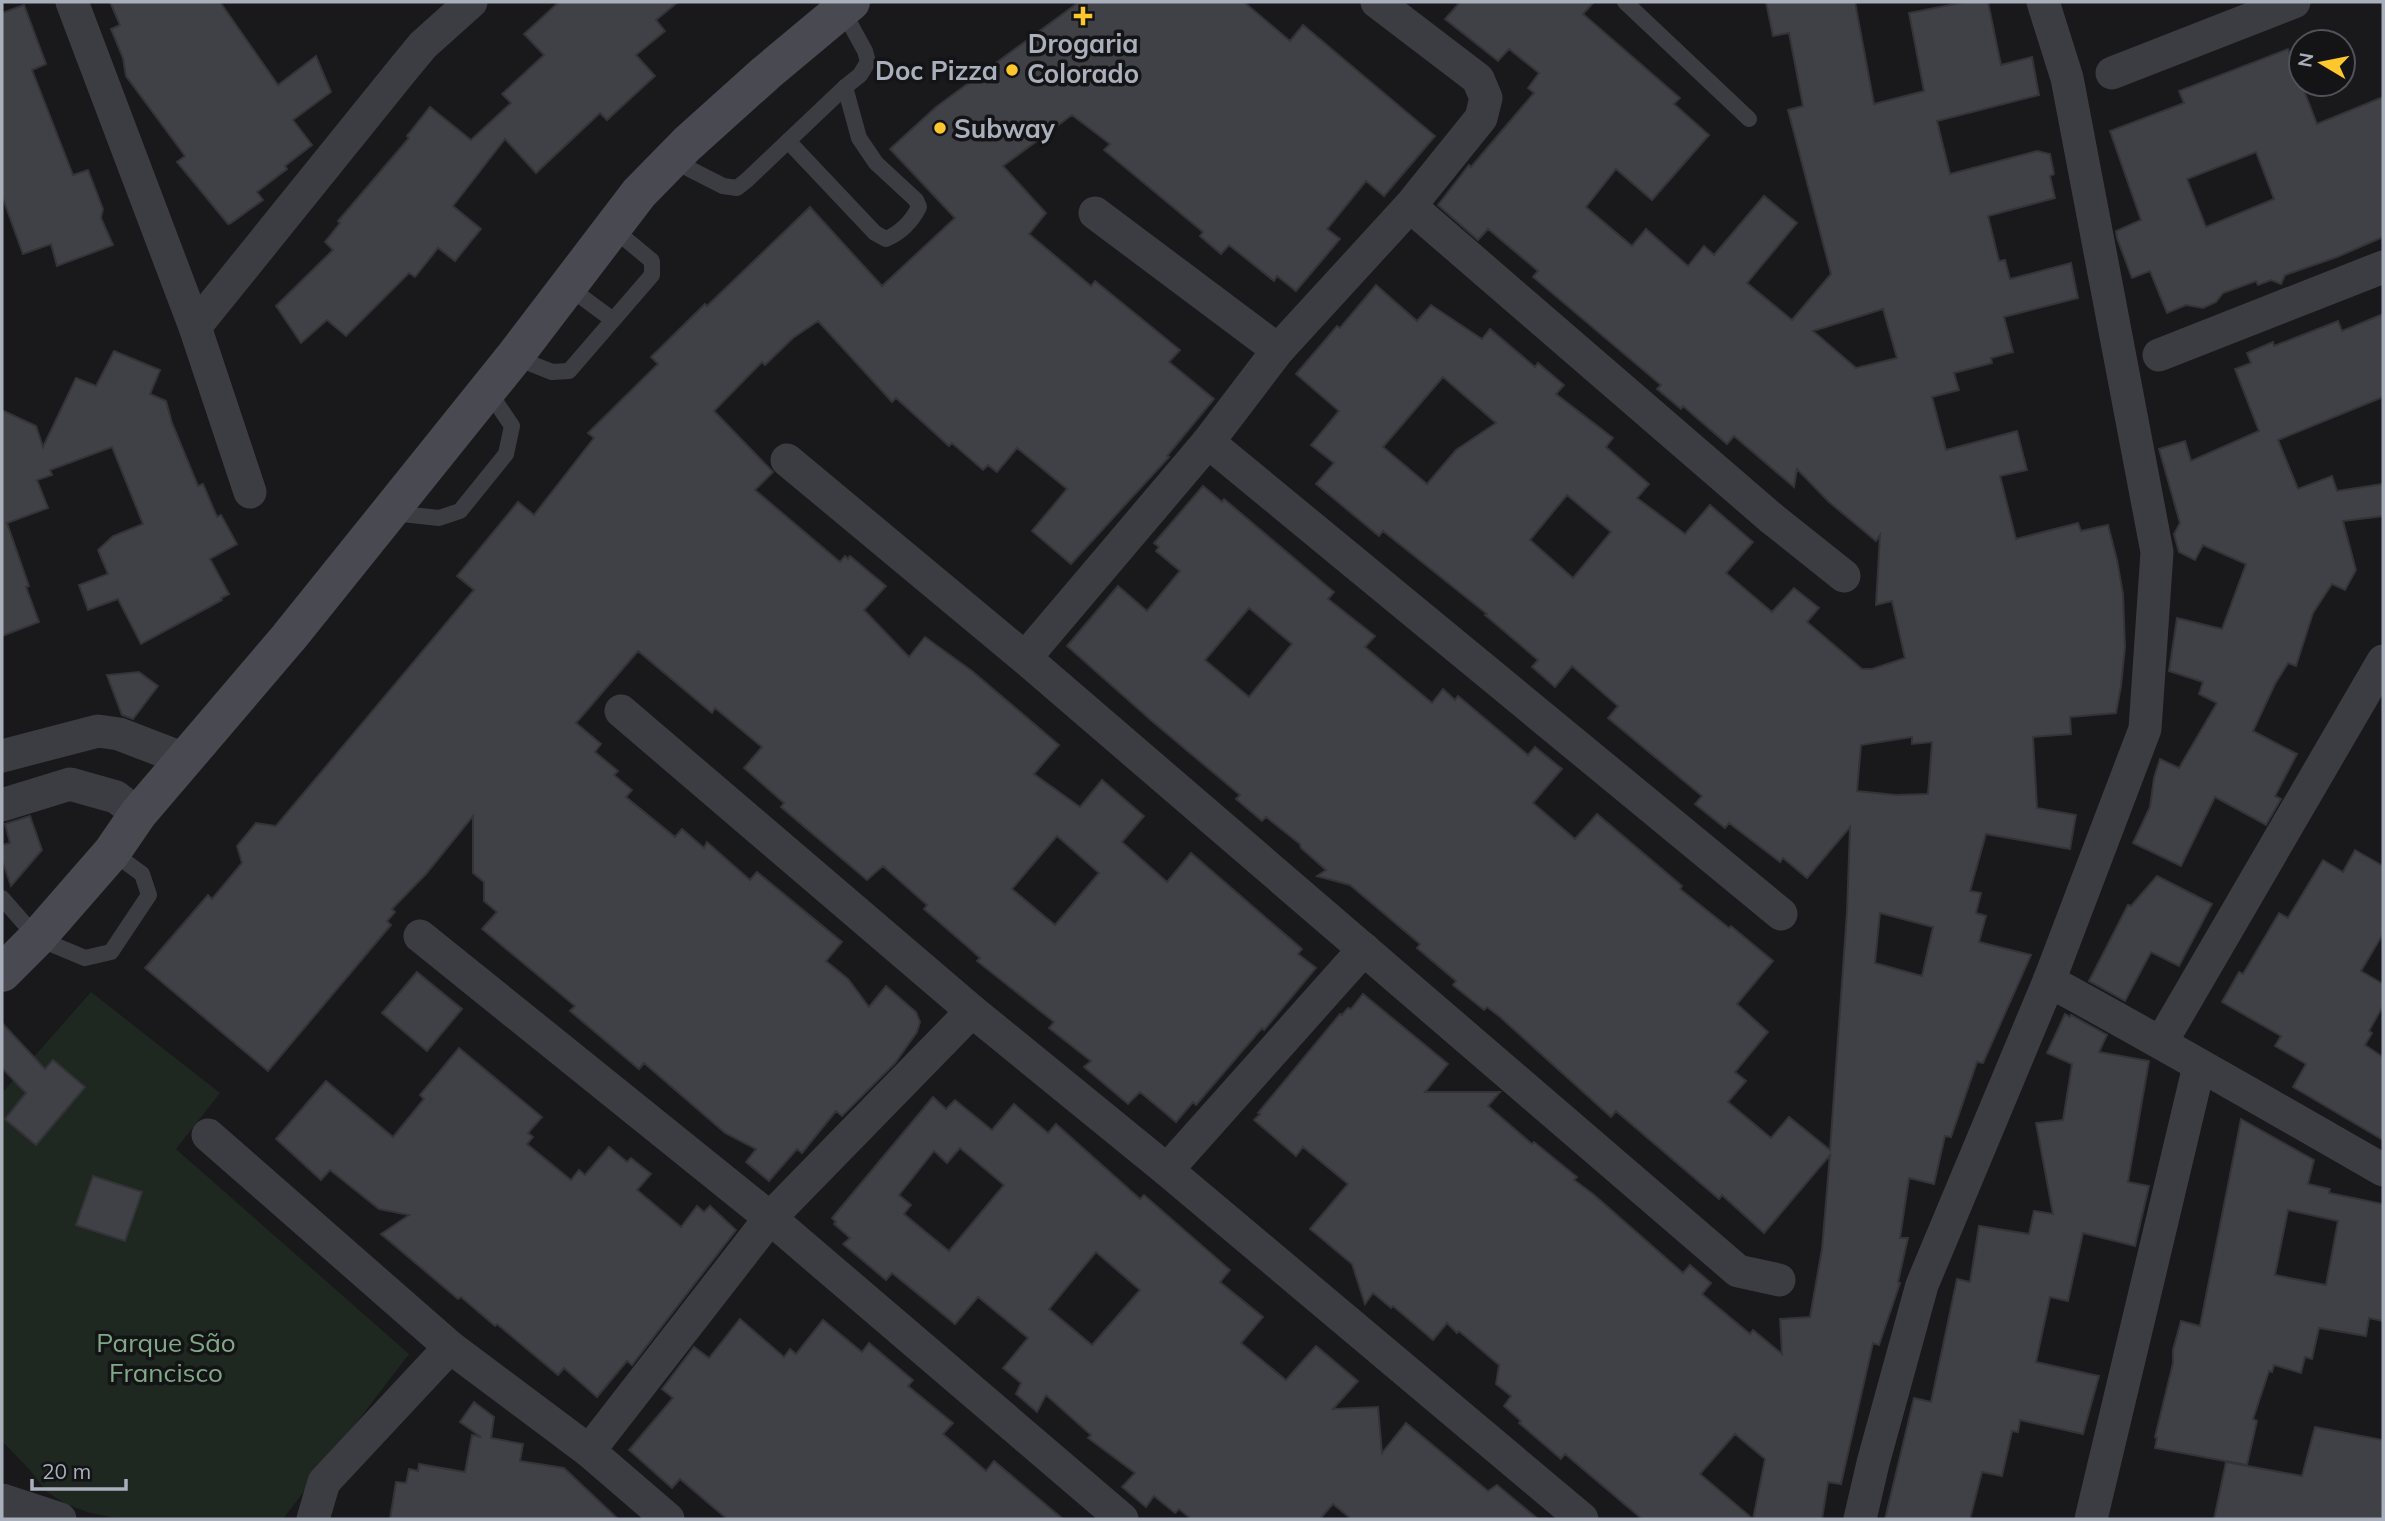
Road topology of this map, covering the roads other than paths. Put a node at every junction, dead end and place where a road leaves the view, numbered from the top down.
1 (72, 2) edge
2 (471, 2) edge
3 (1377, 2) edge
4 (1625, 2) edge
5 (2043, 2) edge
6 (2294, 2) edge
7 (846, 5) edge
8 (1639, 9) edge
9 (2112, 73) dead end
10 (845, 87) junction
11 (1749, 120) dead end
12 (788, 141) junction
13 (672, 160) junction
14 (1410, 206) junction
15 (1095, 213) dead end
16 (611, 227) junction
17 (2383, 267) edge
18 (567, 286) junction
19 (613, 320) junction
20 (195, 327) junction
21 (1278, 350) junction
22 (2159, 355) dead end
23 (514, 357) junction
24 (487, 389) junction
25 (1209, 442) junction
26 (787, 460) dead end
27 (250, 492) dead end
28 (388, 512) junction
29 (1844, 576) dead end
30 (1025, 658) junction
31 (2383, 661) edge
32 (621, 711) dead end
33 (40, 746) junction
34 (2, 756) edge
35 (184, 759) junction
36 (56, 787) junction
37 (2, 805) edge
38 (138, 814) junction
39 (112, 852) junction
40 (2, 898) edge
41 (1781, 914) dead end
42 (420, 936) dead end
43 (37, 938) junction
44 (1364, 949) junction
45 (2, 973) edge
46 (2049, 981) junction
47 (972, 1011) junction
48 (2161, 1041) junction
49 (2199, 1066) junction
50 (208, 1135) dead end
51 (2383, 1170) edge
52 (1167, 1171) junction
53 (770, 1218) junction
54 (1779, 1280) dead end
55 (450, 1347) junction
56 (589, 1451) junction
57 (2, 1500) edge
58 (60, 1519) edge
59 (313, 1519) edge
60 (668, 1519) edge
61 (1122, 1519) edge
62 (1582, 1519) edge
63 (1860, 1519) edge
64 (2091, 1519) edge

1 - 20 street
2 - 20 street
3 - 14 street
4 - 8 lane
5 - 46 street
6 - 9 street
7 - 10 lane
7 - 13 street
8 - 11 lane
10 - 12 lane
10 - 12 lane
12 - 13 lane
13 - 16 street
14 - 21 street
14 - 29 street
15 - 21 street
16 - 18 street
16 - 19 lane
17 - 22 street
18 - 19 lane
18 - 23 street
19 - 23 lane
20 - 27 street
21 - 25 street
23 - 24 street
24 - 28 street
24 - 28 lane
25 - 30 street
25 - 41 street
26 - 30 street
28 - 35 street
30 - 44 street
31 - 48 street
32 - 47 street
33 - 34 street
33 - 35 street
33 - 36 street
35 - 38 street
36 - 37 street
36 - 38 street
38 - 39 street
39 - 43 street
39 - 43 lane
40 - 43 lane
42 - 53 street
43 - 45 street
44 - 52 street
44 - 54 street
46 - 48 street
46 - 63 street
47 - 52 street
47 - 53 street
48 - 49 street
49 - 51 street
49 - 64 street
50 - 55 street
52 - 62 street
53 - 56 street
53 - 61 street
55 - 56 street
55 - 59 street
56 - 60 street
57 - 58 street

